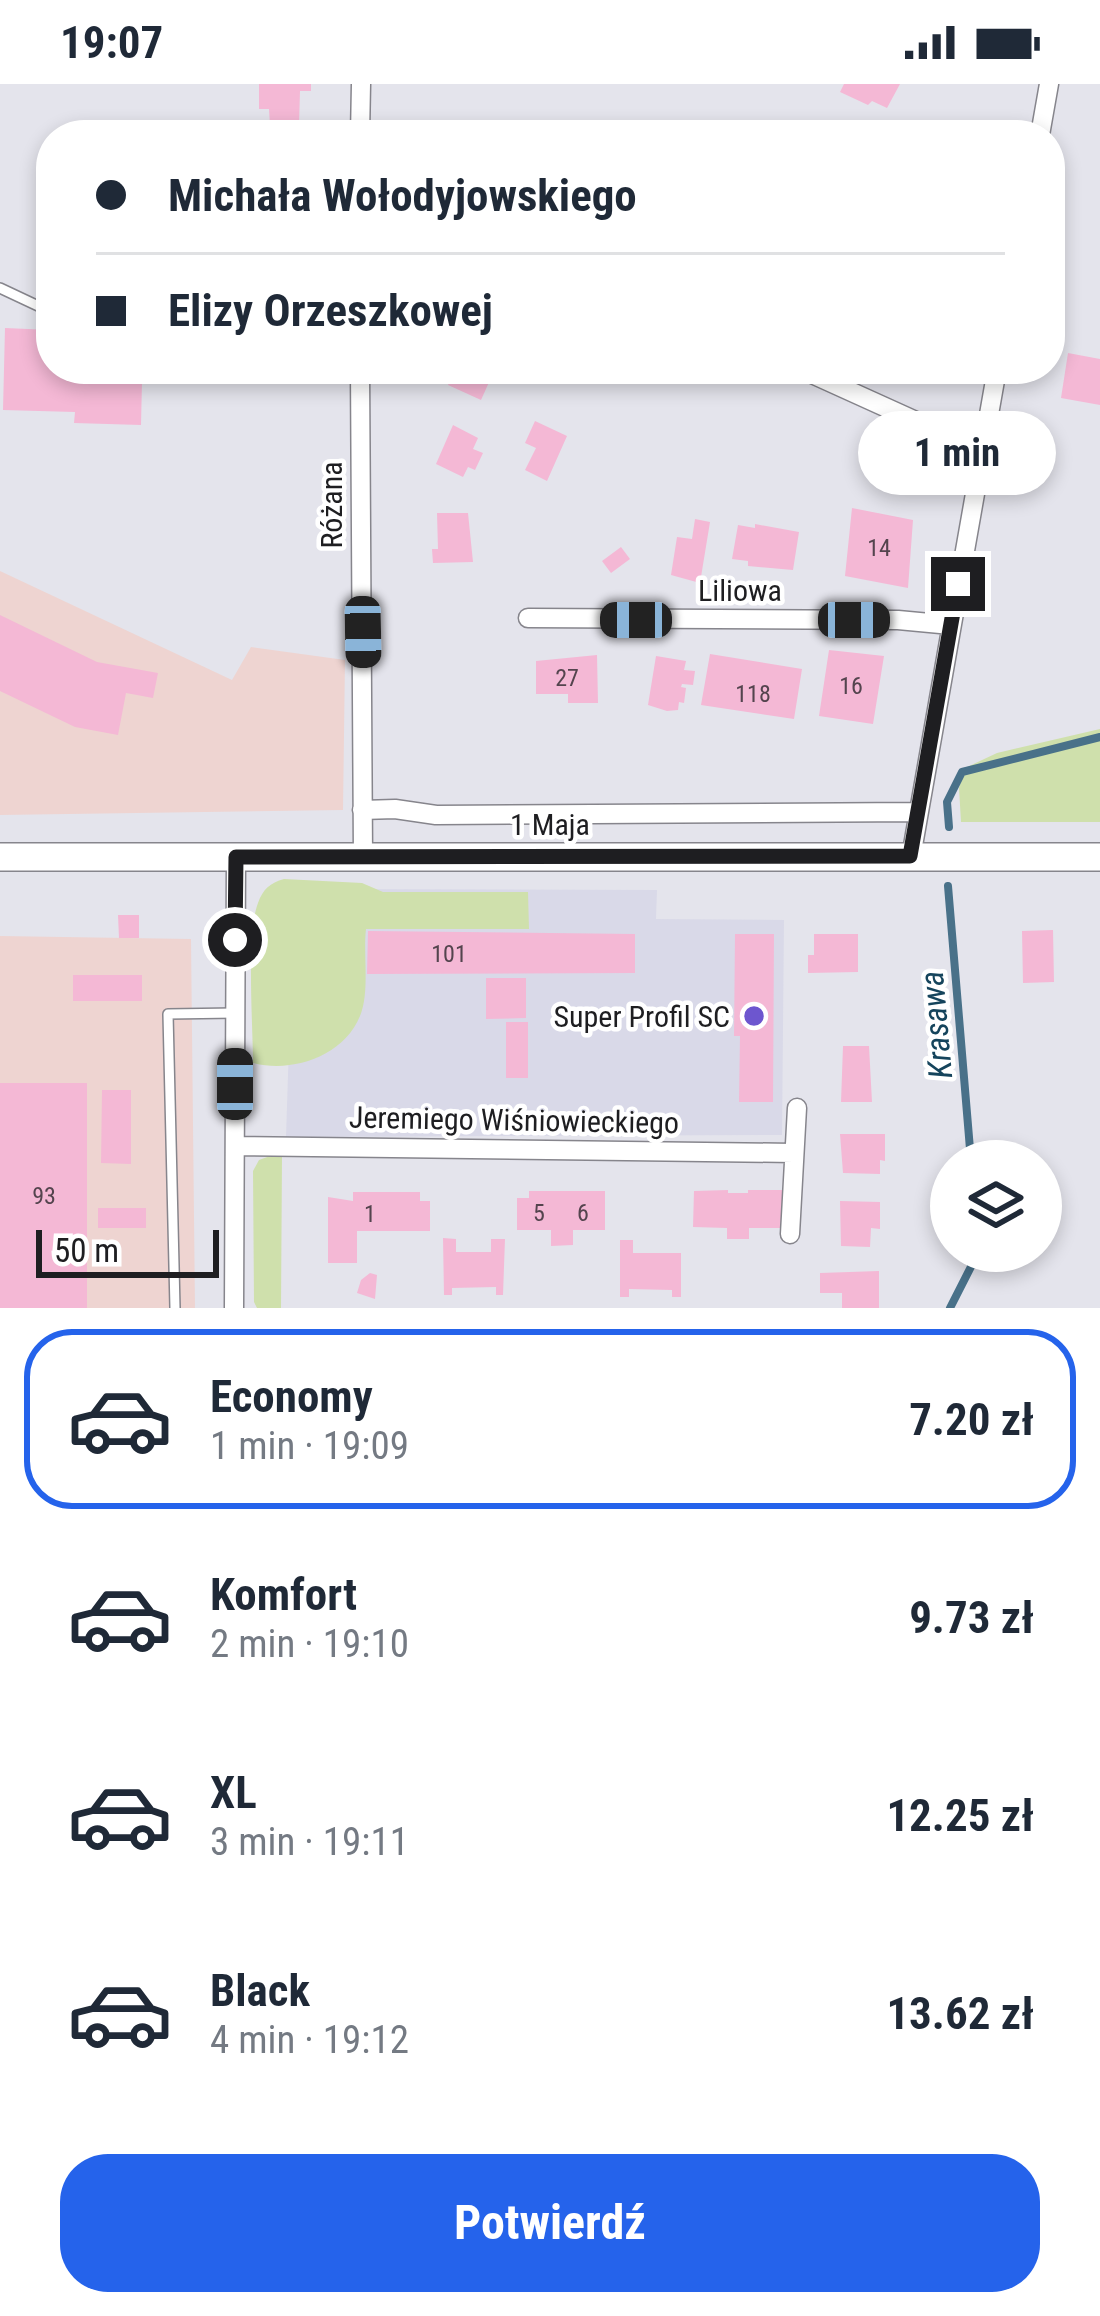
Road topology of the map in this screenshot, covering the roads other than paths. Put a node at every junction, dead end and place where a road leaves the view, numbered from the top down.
1 (361, 84) edge
2 (1048, 84) edge
3 (360, 120) edge
4 (1042, 120) edge
5 (0, 288) edge
6 (36, 305) edge
7 (360, 384) edge
8 (834, 384) edge
9 (994, 384) edge
10 (982, 451) junction
11 (528, 618) dead end
12 (950, 625) junction
13 (362, 810) junction
14 (916, 812) junction
15 (0, 856) edge
16 (910, 856) junction
17 (236, 857) junction
18 (363, 857) junction
19 (1100, 857) edge
20 (235, 1013) junction
21 (796, 1108) dead end
22 (235, 1146) junction
23 (793, 1153) junction
24 (790, 1234) dead end
25 (175, 1308) edge
26 (234, 1308) edge

1 - 3 street
2 - 4 street
5 - 6 lane
7 - 13 street, Różana
8 - 10 street
9 - 10 street
10 - 12 street
11 - 12 street, Liliowa
12 - 14 street
13 - 14 street
13 - 18 street, Różana
14 - 16 street
15 - 17 main road, 1 Maja
16 - 18 main road, 1 Maja
16 - 19 main road, 1 Maja
17 - 18 main road, 1 Maja
17 - 20 street
20 - 22 street
20 - 25 lane
21 - 23 street
22 - 23 street, Jeremiego Wiśniowieckiego
22 - 26 street
23 - 24 street

